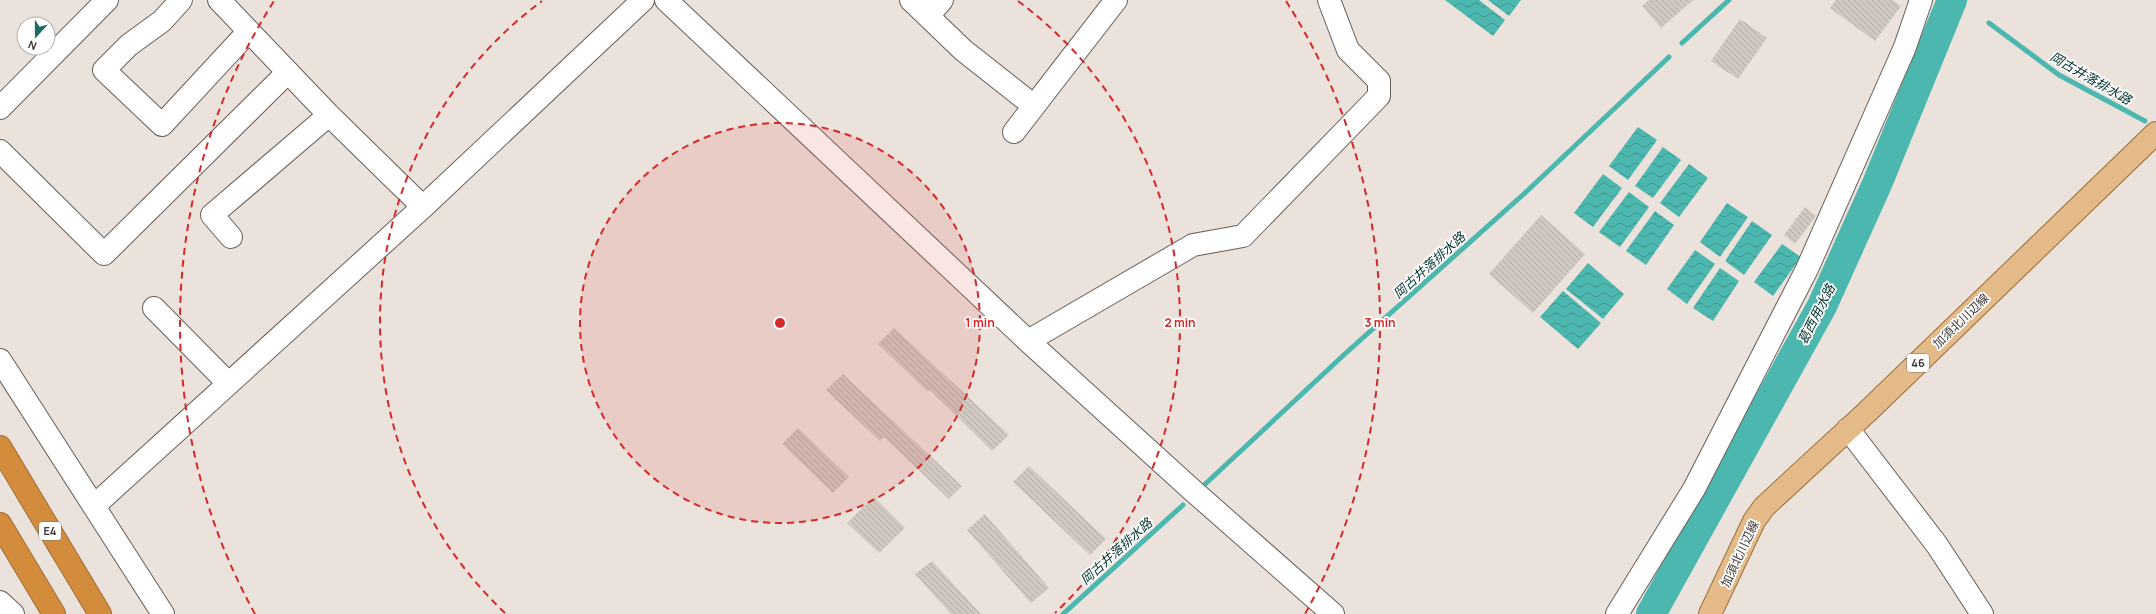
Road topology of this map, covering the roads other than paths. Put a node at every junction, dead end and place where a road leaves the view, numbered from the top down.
1 (107, 0) edge
2 (181, 0) edge
3 (219, 0) edge
4 (642, 0) edge
5 (666, 0) edge
6 (911, 0) edge
7 (942, 0) edge
8 (1116, 0) edge
9 (1329, 0) edge
10 (1921, 0) edge
11 (928, 16) junction
12 (249, 31) junction
13 (288, 72) junction
14 (1034, 106) junction
15 (0, 108) edge
16 (330, 116) junction
17 (1014, 132) dead end
18 (2156, 133) edge
19 (0, 152) edge
20 (423, 207) junction
21 (231, 237) dead end
22 (154, 308) dead end
23 (1028, 341) junction
24 (0, 360) edge
25 (228, 383) junction
26 (1848, 430) junction
27 (0, 447) edge
28 (94, 506) junction
29 (0, 524) edge
30 (106, 525) junction
31 (0, 602) edge
32 (13, 614) edge
33 (54, 614) edge
34 (100, 614) edge
35 (145, 614) edge
36 (163, 614) edge
37 (1333, 614) edge
38 (1617, 614) edge
39 (1710, 614) edge
40 (1982, 614) edge

1 - 15 street
2 - 12 street
3 - 12 street
4 - 20 street
5 - 23 street
6 - 11 street
7 - 11 street
8 - 14 street
9 - 23 street
10 - 38 street
11 - 14 street
12 - 13 street
13 - 16 street
13 - 19 street
14 - 17 street
16 - 20 street
16 - 21 street
18 - 26 main road, 加須北川辺線 / 46
20 - 25 street
22 - 25 street
23 - 37 street
24 - 28 street
25 - 28 street
26 - 39 main road, 加須北川辺線 / 46
26 - 40 street
27 - 34 highway, E4
28 - 30 street
29 - 33 highway
30 - 35 street
30 - 36 street
31 - 32 street

